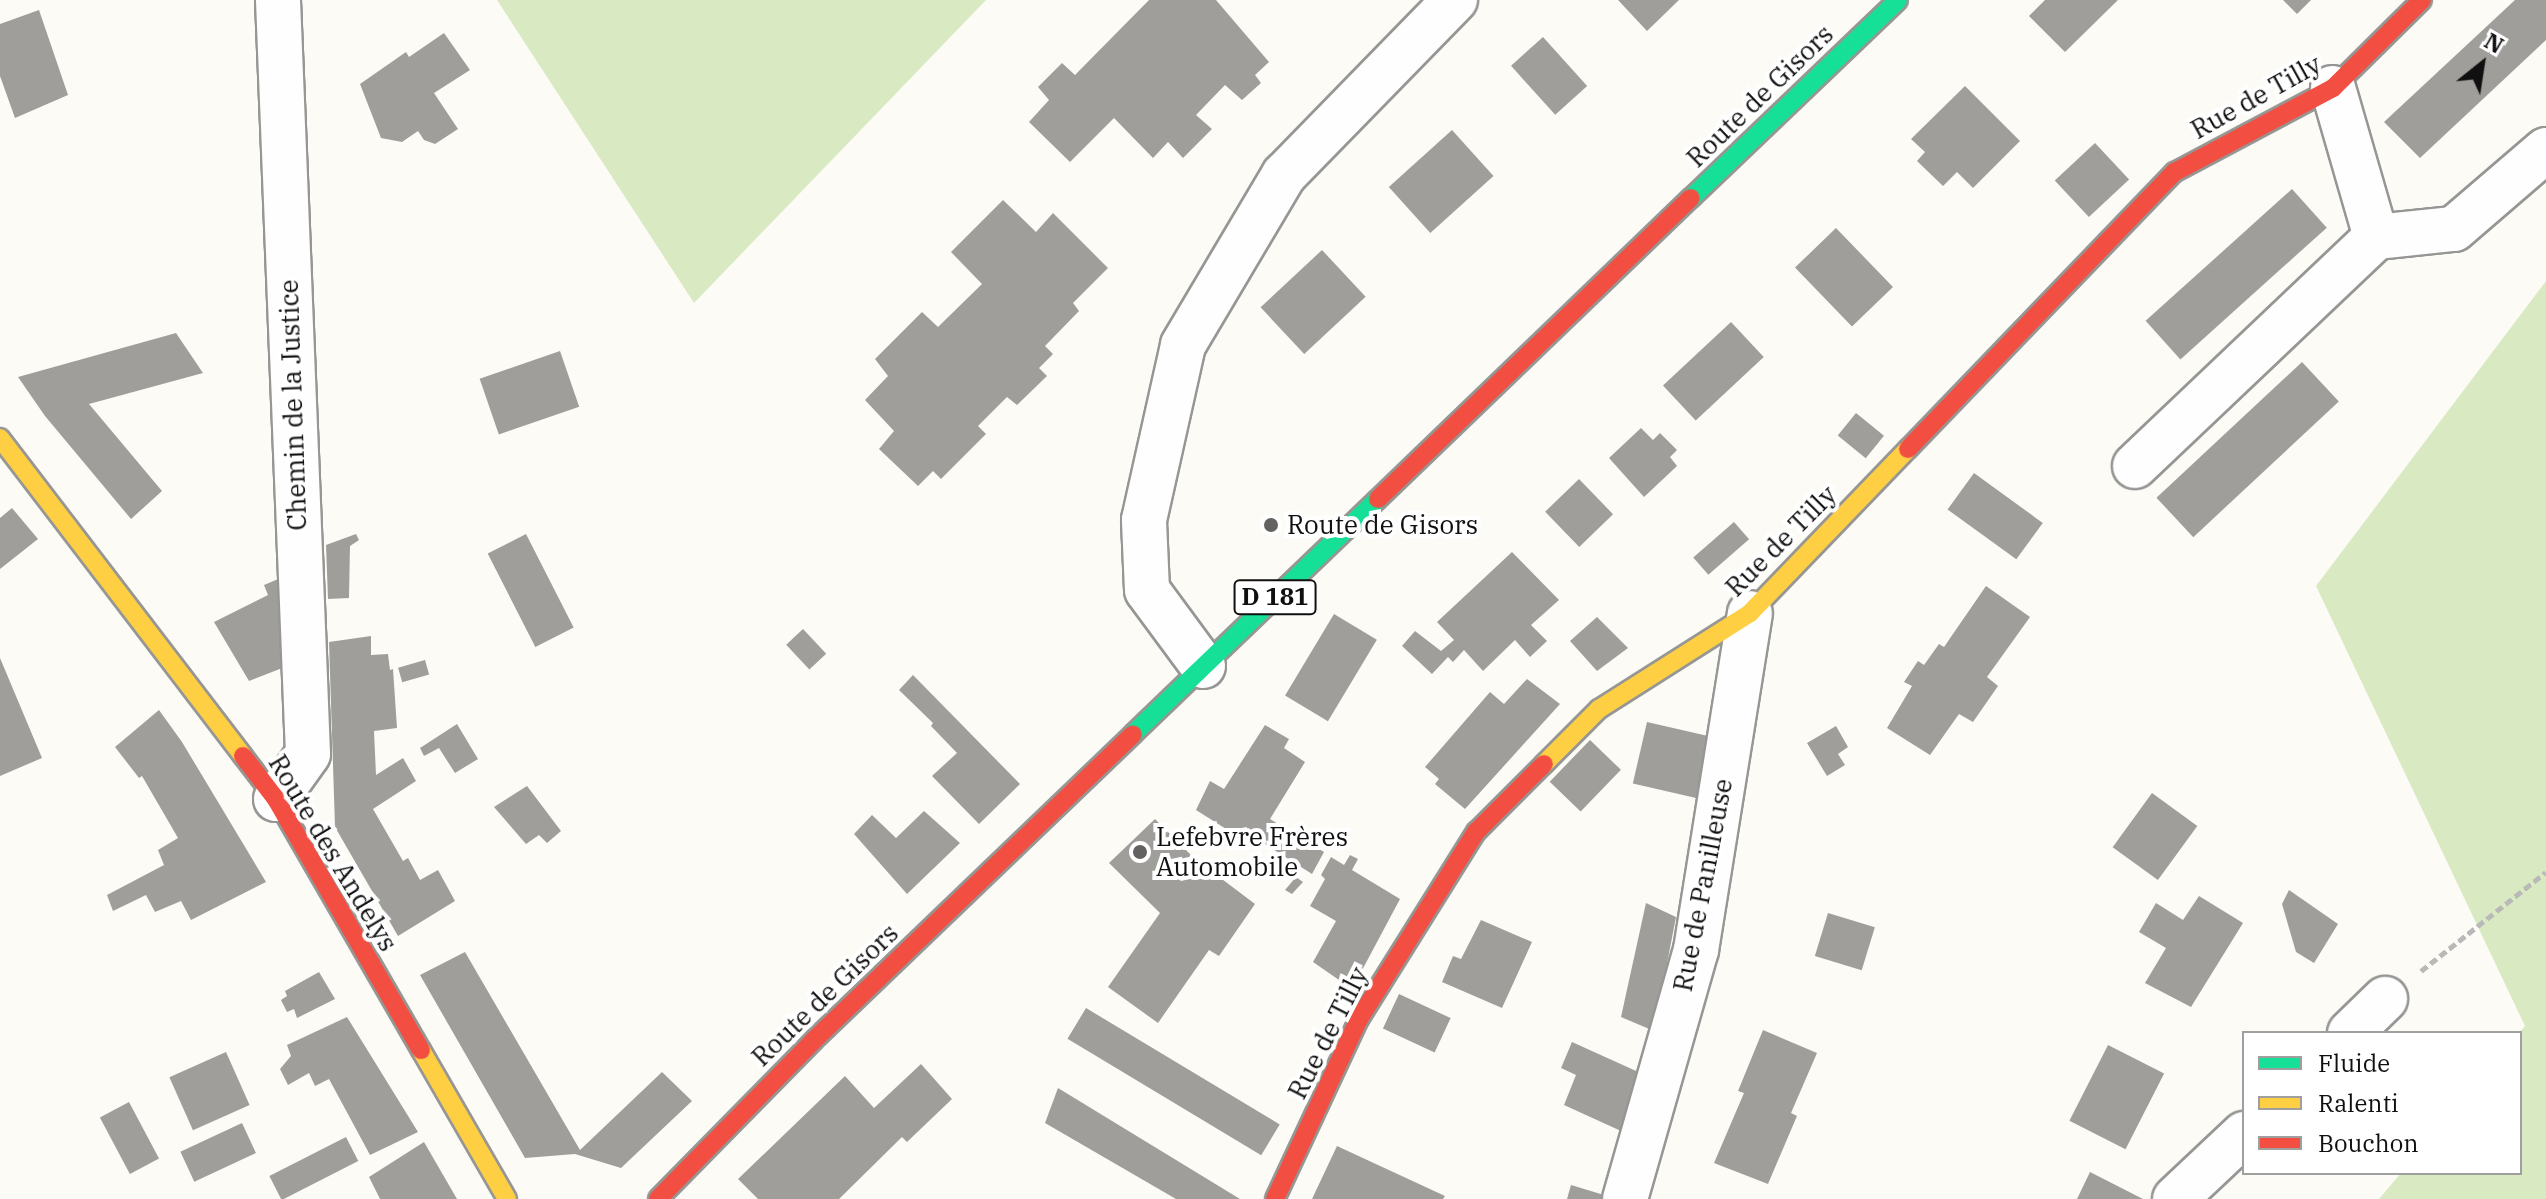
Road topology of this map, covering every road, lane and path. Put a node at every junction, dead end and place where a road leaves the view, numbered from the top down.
1 (278, 0) edge
2 (1455, 0) edge
3 (1898, 0) edge
4 (2422, 0) edge
5 (2333, 88) junction
6 (2546, 150) edge
7 (2376, 237) junction
8 (0, 438) edge
9 (2135, 466) dead end
10 (1750, 613) junction
11 (1203, 666) junction
12 (276, 799) junction
13 (2546, 872) edge
14 (2385, 999) joint
15 (2352, 1031) edge
16 (2242, 1136) edge
17 (507, 1199) edge
18 (658, 1199) edge
19 (1275, 1199) edge
20 (1625, 1199) edge
21 (2175, 1199) edge

1 - 12 street, Chemin de la Justice
2 - 11 street
3 - 11 main road, Route de Gisors / D 181
4 - 5 main road, Rue de Tilly
5 - 7 street
5 - 10 main road, Rue de Tilly
6 - 7 street
7 - 9 street
8 - 12 main road, Route des Andelys
10 - 19 main road, Rue de Tilly
10 - 20 street, Rue de Panilleuse
11 - 18 main road, Route de Gisors / D 181
12 - 17 main road, Route des Andelys
13 - 14 path
14 - 15 street
16 - 21 street

